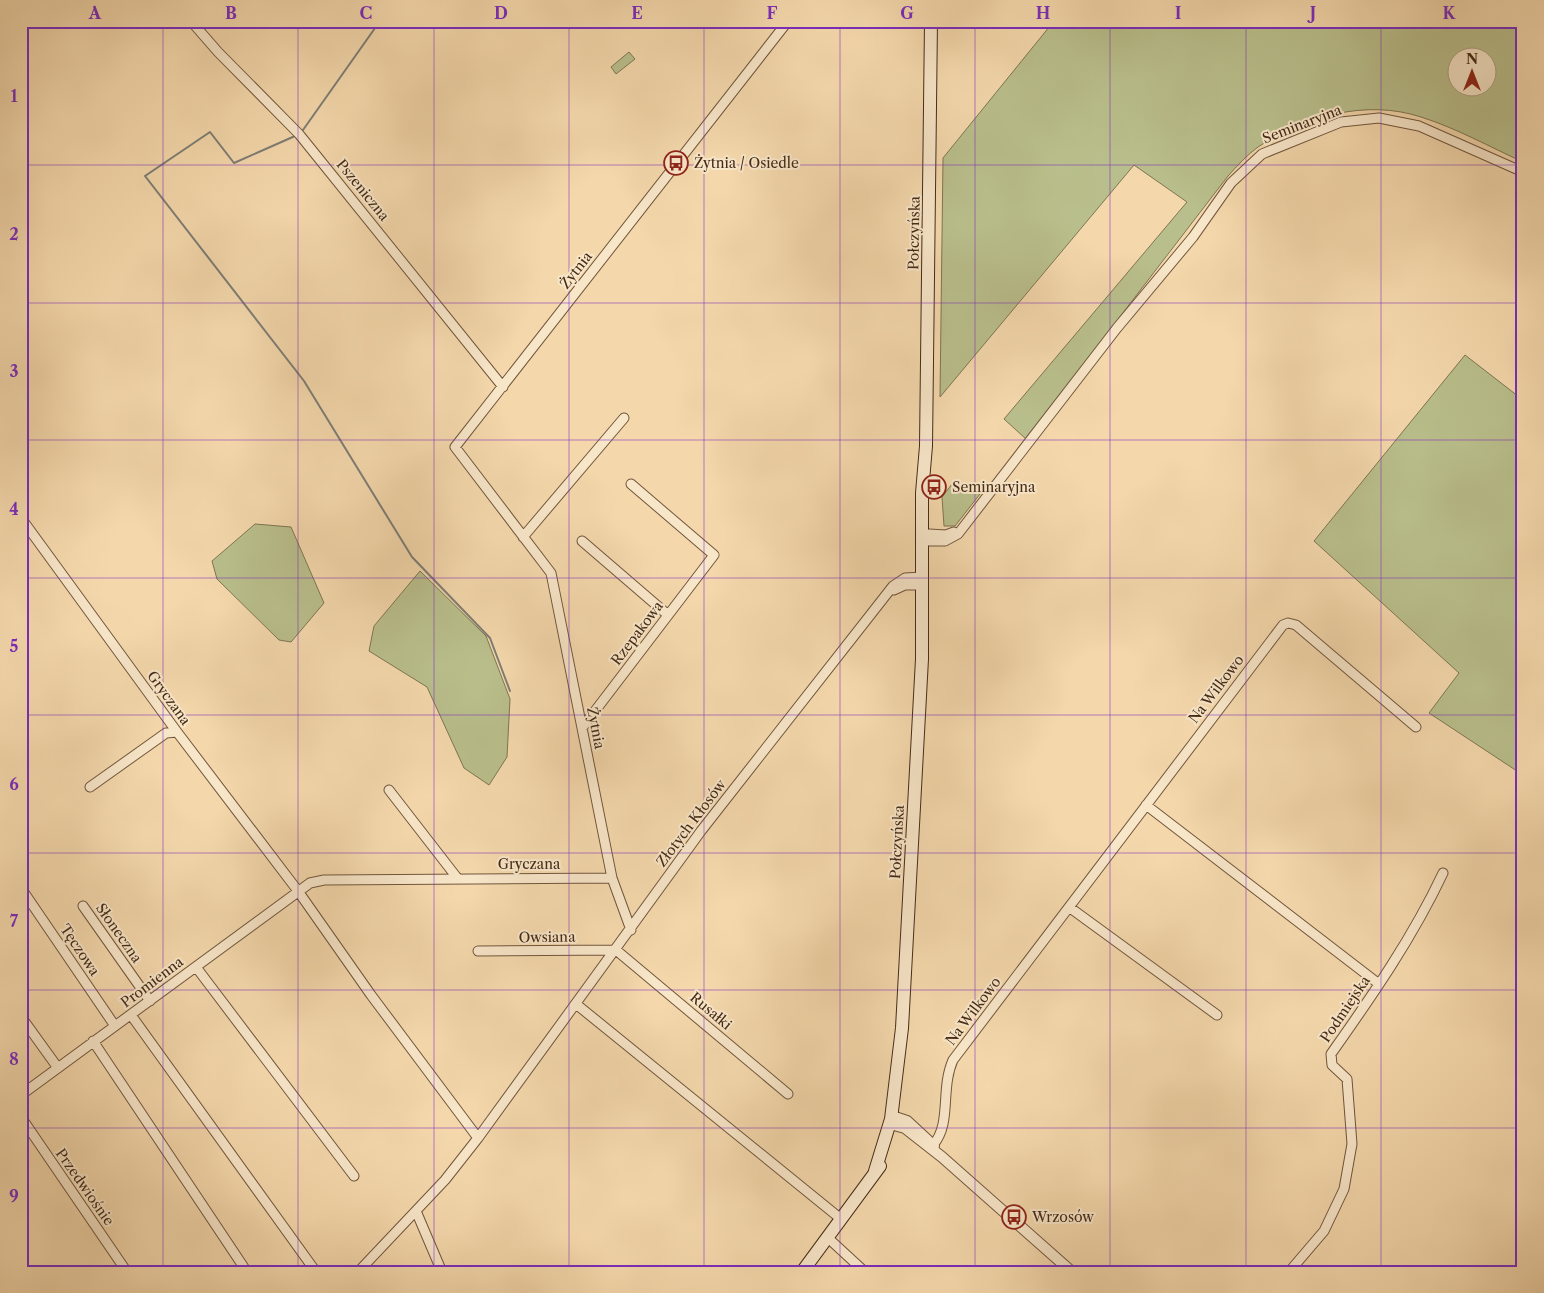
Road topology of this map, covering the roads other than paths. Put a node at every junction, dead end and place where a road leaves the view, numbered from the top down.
1 (191, 21) edge
2 (788, 21) edge
3 (931, 21) edge
4 (1523, 172) edge
5 (503, 387) junction
6 (624, 418) dead end
7 (631, 484) dead end
8 (21, 518) edge
9 (523, 537) junction
10 (927, 537) junction
11 (582, 541) dead end
12 (924, 581) junction
13 (668, 615) junction
14 (1416, 727) dead end
15 (582, 728) junction
16 (177, 732) junction
17 (90, 787) dead end
18 (389, 790) dead end
19 (1146, 805) junction
20 (1443, 873) dead end
21 (612, 878) junction
22 (458, 879) junction
23 (21, 888) edge
24 (298, 891) junction
25 (83, 906) dead end
26 (1069, 907) junction
27 (630, 930) junction
28 (616, 950) junction
29 (478, 951) dead end
30 (196, 967) junction
31 (1380, 984) junction
32 (150, 1001) junction
33 (576, 1004) junction
34 (131, 1015) junction
35 (1217, 1015) dead end
36 (22, 1018) edge
37 (116, 1026) junction
38 (93, 1041) junction
39 (58, 1068) junction
40 (788, 1094) dead end
41 (21, 1096) edge
42 (21, 1117) edge
43 (895, 1121) junction
44 (478, 1138) junction
45 (933, 1145) junction
46 (942, 1157) junction
47 (354, 1176) dead end
48 (416, 1211) junction
49 (840, 1219) junction
50 (827, 1237) junction
51 (127, 1272) edge
52 (248, 1272) edge
53 (316, 1272) edge
54 (358, 1272) edge
55 (442, 1272) edge
56 (802, 1272) edge
57 (865, 1272) edge
58 (1072, 1272) edge
59 (1289, 1272) edge

1 - 5 street, Pszeniczna
2 - 5 street, Żytnia
3 - 10 main road, Połczyńska
4 - 10 street, Seminaryjna
5 - 9 street, Żytnia
6 - 9 street
7 - 13 street, Rzepakowa
8 - 16 street, Gryczana
9 - 15 street, Żytnia
10 - 12 main road, Połczyńska
11 - 13 street
12 - 27 street, Złotych Kłosów
12 - 43 main road, Połczyńska
13 - 15 street, Rzepakowa
14 - 19 street, Na Wilkowo
15 - 21 street, Żytnia
16 - 17 street
16 - 24 street, Gryczana
18 - 22 street
19 - 26 street, Na Wilkowo
19 - 31 street
20 - 31 street, Podmiejska
21 - 22 street, Gryczana
21 - 27 street, Żytnia
22 - 24 street, Gryczana
23 - 37 street, Tęczowa
24 - 30 street, Promienna
24 - 44 street, Gryczana
25 - 32 street, Słoneczna
26 - 35 street
26 - 45 street, Na Wilkowo
27 - 28 street, Złotych Kłosów
28 - 29 street, Owsiana
28 - 33 street, Złotych Kłosów
28 - 40 street, Rusałki
30 - 32 street, Promienna
30 - 47 street
31 - 59 street, Podmiejska
32 - 34 street, Promienna
33 - 44 street, Złotych Kłosów
33 - 49 street
34 - 37 street, Promienna
34 - 53 street
36 - 39 street
37 - 38 street, Promienna
38 - 39 street, Promienna
38 - 52 street
39 - 41 street, Promienna
42 - 51 street, Przedwiośnie
43 - 45 street
43 - 46 street
43 - 49 main road, Połczyńska
44 - 48 street, Złotych Kłosów
45 - 46 street
46 - 58 street
48 - 54 street, Złotych Kłosów
48 - 55 street
49 - 50 main road, Połczyńska
50 - 56 main road, Połczyńska
50 - 57 street

